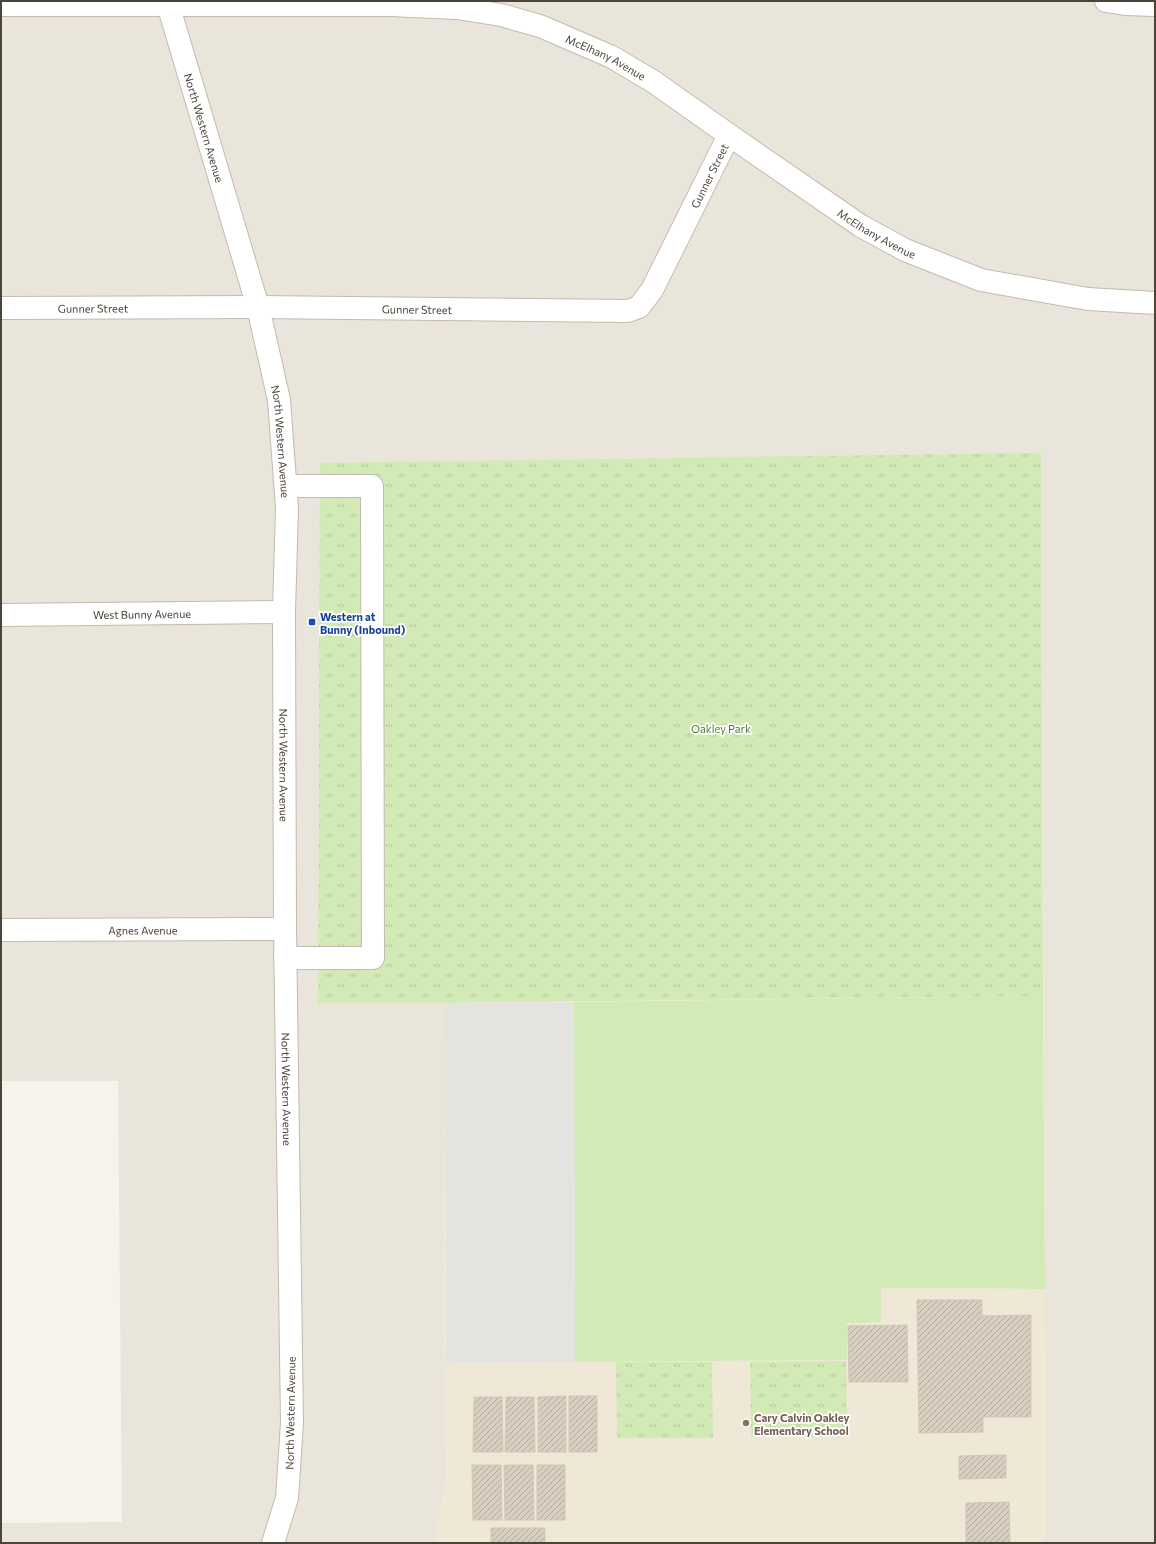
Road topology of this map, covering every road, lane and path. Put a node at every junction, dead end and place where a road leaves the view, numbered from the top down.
1 (1106, 1) edge
2 (167, 3) edge
3 (1, 5) edge
4 (1155, 5) edge
5 (729, 135) junction
6 (1155, 304) edge
7 (258, 307) junction
8 (1, 308) edge
9 (286, 486) junction
10 (284, 612) junction
11 (1, 615) edge
12 (285, 929) junction
13 (1, 930) edge
14 (286, 958) junction
15 (273, 1543) edge

1 - 4 street
2 - 3 street, McElhany Avenue
2 - 5 street, McElhany Avenue
2 - 7 street, North Western Avenue
5 - 6 street, McElhany Avenue
5 - 7 street, Gunner Street
7 - 8 street, Gunner Street
7 - 9 street, North Western Avenue
9 - 10 street, North Western Avenue
9 - 14 street
10 - 11 street, West Bunny Avenue
10 - 12 street, North Western Avenue
12 - 13 street, Agnes Avenue
12 - 14 street, North Western Avenue
14 - 15 street, North Western Avenue

